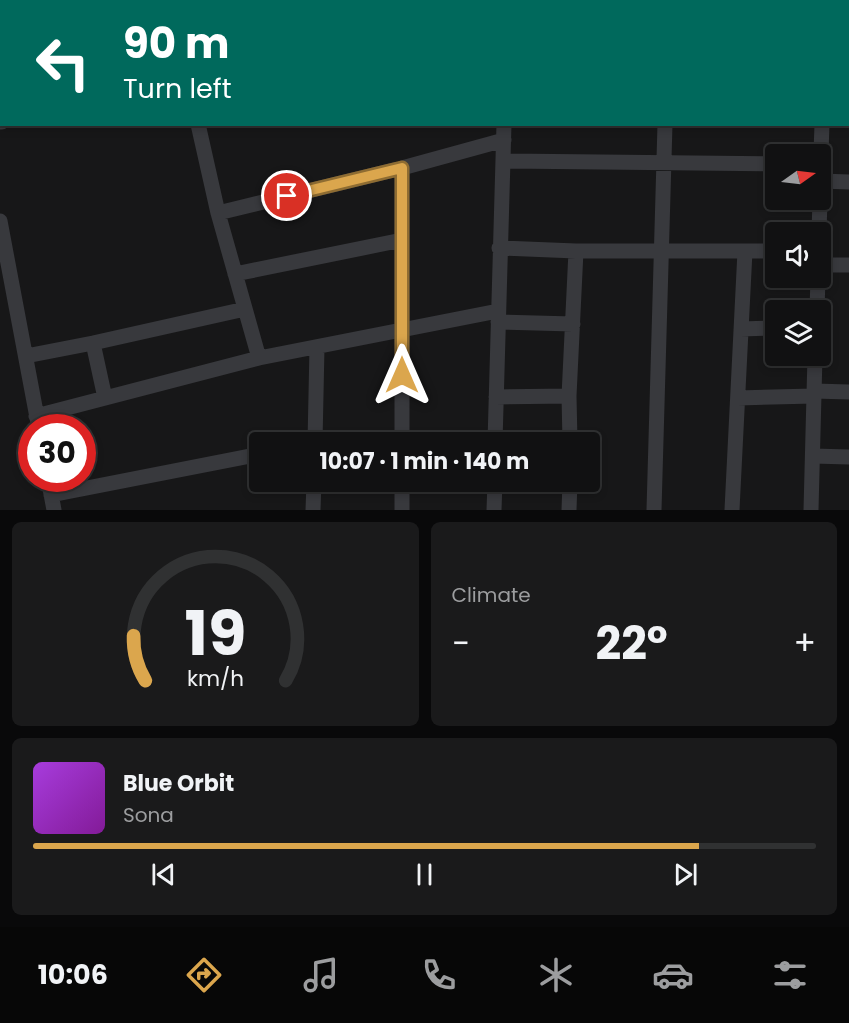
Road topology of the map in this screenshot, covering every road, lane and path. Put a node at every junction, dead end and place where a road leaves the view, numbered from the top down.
1 (198, 126) edge
2 (665, 126) edge
3 (822, 126) edge
4 (504, 132) edge
5 (822, 144) edge
6 (504, 161) junction
7 (665, 162) junction
8 (765, 164) edge
9 (402, 168) junction
10 (831, 181) edge
11 (849, 182) edge
12 (218, 213) junction
13 (0, 221) edge
14 (402, 240) junction
15 (2, 244) edge
16 (499, 248) junction
17 (576, 251) junction
18 (661, 251) junction
19 (745, 251) junction
20 (765, 251) edge
21 (831, 265) edge
22 (849, 265) edge
23 (235, 274) junction
24 (245, 309) junction
25 (498, 317) junction
26 (573, 324) junction
27 (741, 328) junction
28 (765, 328) edge
29 (402, 330) junction
30 (93, 343) junction
31 (317, 346) junction
32 (26, 356) junction
33 (259, 358) junction
34 (815, 366) edge
35 (849, 392) edge
36 (814, 394) junction
37 (570, 396) junction
38 (496, 397) junction
39 (105, 398) junction
40 (738, 398) junction
41 (37, 414) edge
42 (60, 414) edge
43 (314, 432) edge
44 (402, 432) edge
45 (495, 432) edge
46 (570, 432) edge
47 (813, 456) junction
48 (249, 457) edge
49 (849, 457) edge
50 (314, 492) edge
51 (402, 492) edge
52 (495, 492) edge
53 (570, 492) edge
54 (52, 502) edge
55 (313, 510) edge
56 (402, 510) edge
57 (494, 510) edge
58 (569, 510) edge
59 (654, 510) edge
60 (732, 510) edge
61 (811, 510) edge

1 - 12 street
2 - 7 street
3 - 5 street
4 - 6 street
4 - 9 street
6 - 7 street
6 - 16 street
7 - 8 street
7 - 18 street
9 - 12 street
9 - 14 street
10 - 11 street
12 - 23 street
13 - 15 street
14 - 23 street
14 - 29 street
15 - 32 street
16 - 17 street
16 - 25 street
17 - 18 street
17 - 26 street
18 - 19 street
18 - 59 street
19 - 20 street
19 - 27 street
21 - 22 street
23 - 24 street
24 - 30 street
24 - 33 street
25 - 26 street
25 - 29 street
25 - 38 street
26 - 37 street
27 - 28 street
27 - 40 street
29 - 31 street
29 - 44 street
30 - 32 street
30 - 39 street
31 - 33 street
31 - 43 street
32 - 41 street
33 - 39 street
34 - 36 street
35 - 36 street
36 - 40 street
36 - 47 street
37 - 38 street
37 - 46 street
38 - 45 street
39 - 42 street
40 - 60 street
47 - 49 street
47 - 61 street
48 - 54 street
50 - 55 street
51 - 56 street
52 - 57 street
53 - 58 street

